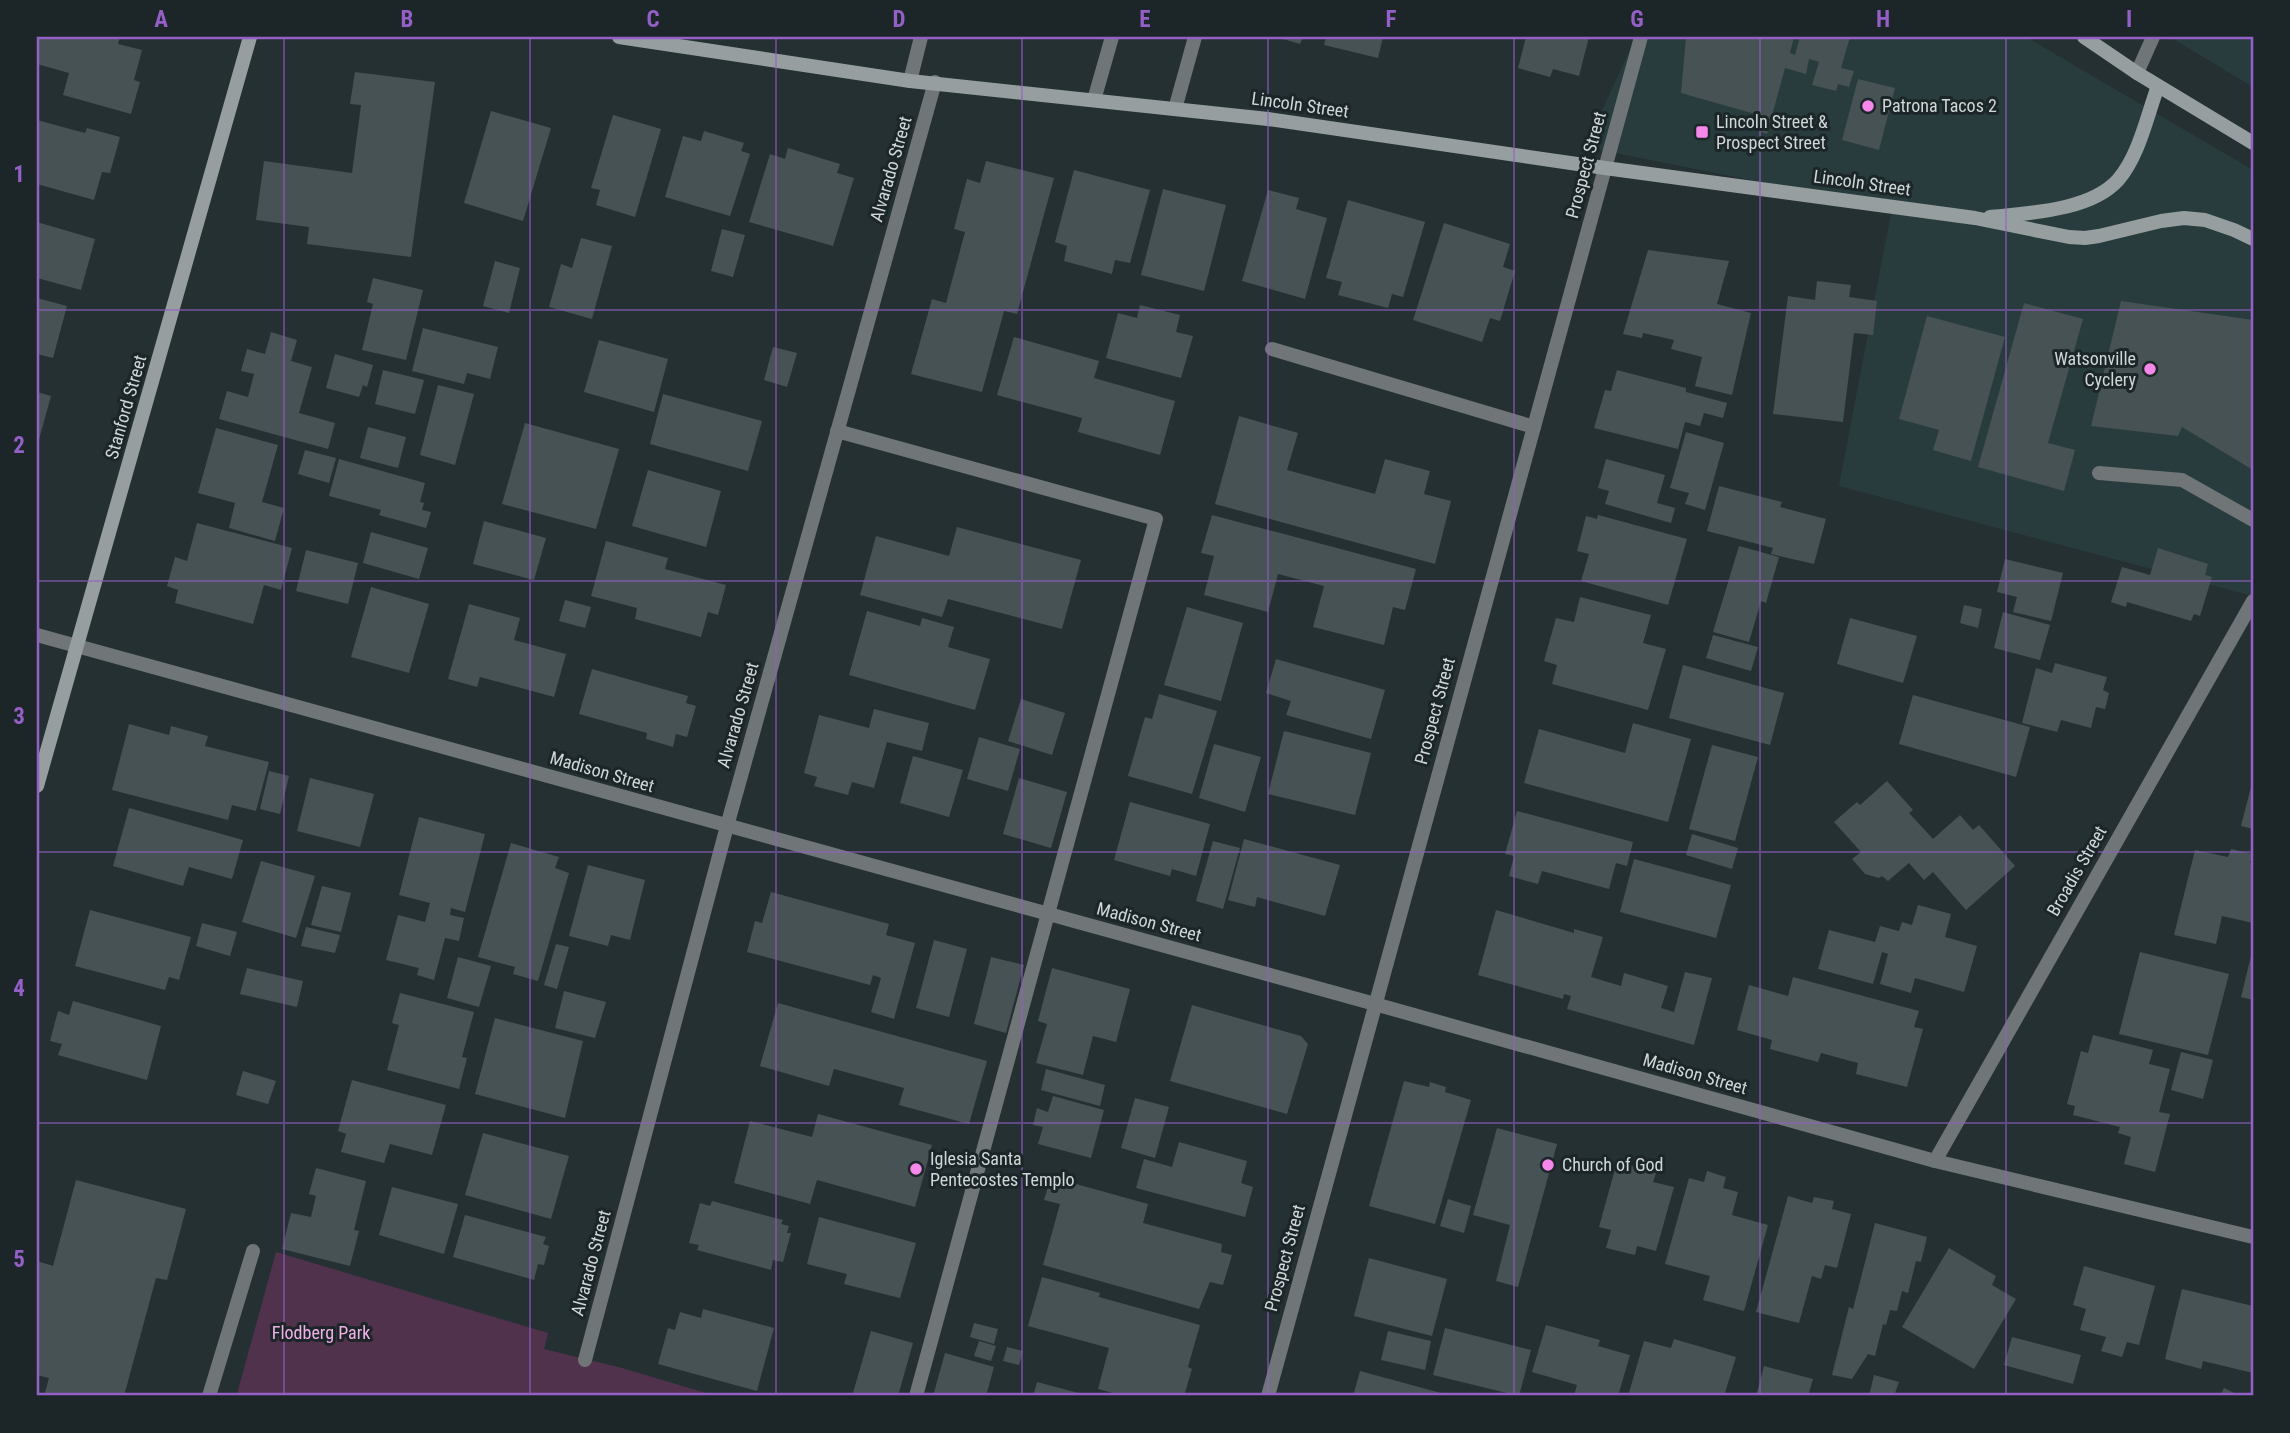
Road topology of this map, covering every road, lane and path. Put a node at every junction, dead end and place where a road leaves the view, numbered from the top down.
1 (250, 37) edge
2 (619, 37) edge
3 (921, 37) edge
4 (1112, 37) edge
5 (1195, 37) edge
6 (1641, 37) edge
7 (2084, 37) edge
8 (2153, 37) edge
9 (2137, 73) junction
10 (910, 81) junction
11 (936, 82) junction
12 (2158, 86) junction
13 (1094, 100) junction
14 (1175, 109) junction
15 (2253, 143) edge
16 (1605, 168) junction
17 (1975, 218) junction
18 (2253, 239) edge
19 (1272, 349) dead end
20 (1534, 428) junction
21 (838, 431) junction
22 (2099, 473) dead end
23 (2253, 520) edge
24 (2253, 601) edge
25 (37, 635) edge
26 (78, 646) junction
27 (37, 786) edge
28 (727, 826) junction
29 (1049, 915) junction
30 (1374, 1003) junction
31 (1935, 1161) junction
32 (2253, 1237) edge
33 (253, 1251) dead end
34 (585, 1360) dead end
35 (209, 1396) edge
36 (916, 1396) edge
37 (1268, 1396) edge

1 - 26 street, Stanford Street
2 - 10 street, Lincoln Street
3 - 10 street
4 - 13 street
5 - 14 street
6 - 16 street, Prospect Street
7 - 9 street
8 - 9 street
9 - 12 street
10 - 11 street, Lincoln Street
11 - 13 street, Lincoln Street
11 - 21 street, Alvarado Street
12 - 15 street
12 - 17 street, Lincoln Street
13 - 14 street, Lincoln Street
14 - 16 street, Lincoln Street
16 - 17 street, Lincoln Street
16 - 20 street, Prospect Street
17 - 18 street, Lincoln Street
19 - 20 street
20 - 30 street, Prospect Street
21 - 28 street, Alvarado Street
21 - 29 street
22 - 23 street
24 - 31 street, Broadis Street
25 - 26 street, Madison Street
26 - 27 street, Stanford Street
26 - 28 street, Madison Street
28 - 29 street, Madison Street
28 - 34 street, Alvarado Street
29 - 30 street, Madison Street
29 - 36 street
30 - 31 street, Madison Street
30 - 37 street, Prospect Street
31 - 32 street, Madison Street
33 - 35 street

